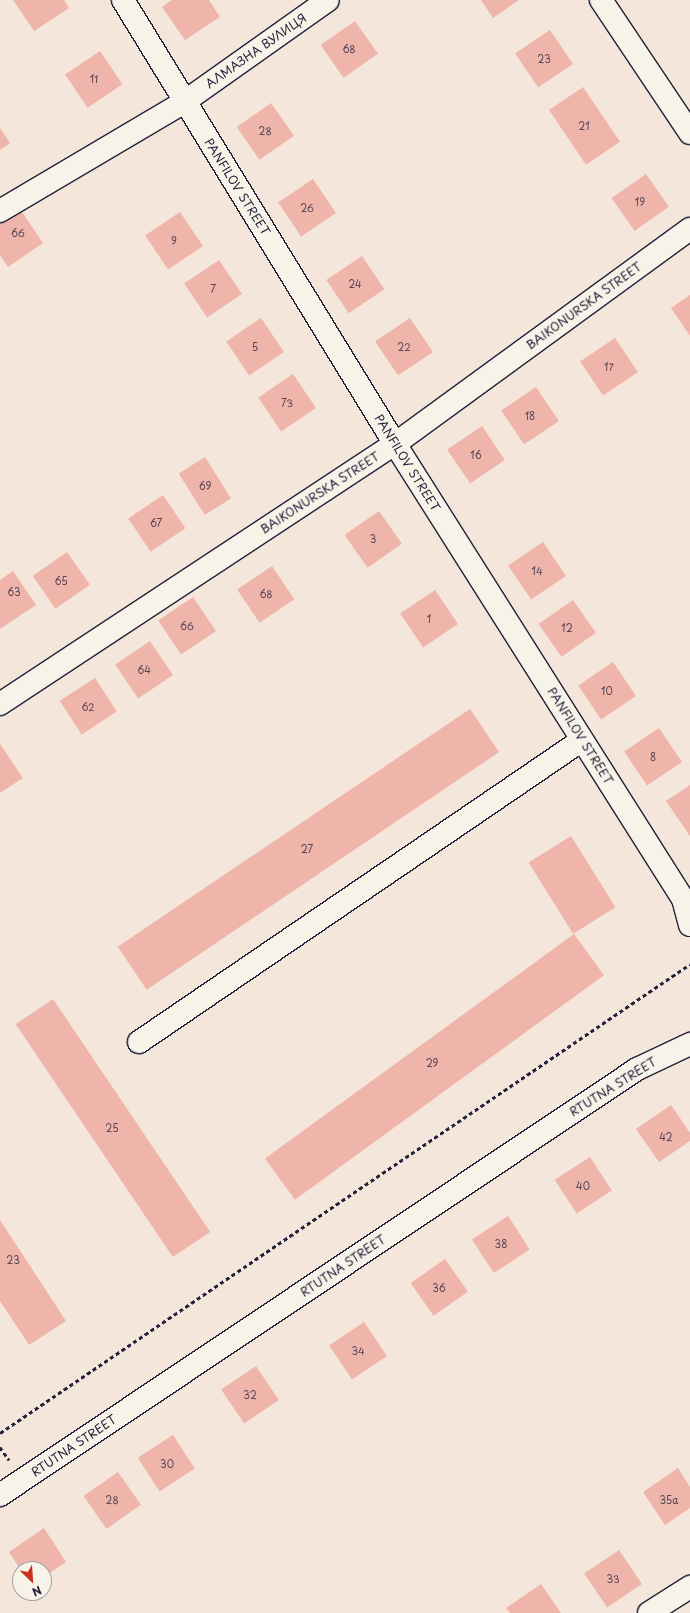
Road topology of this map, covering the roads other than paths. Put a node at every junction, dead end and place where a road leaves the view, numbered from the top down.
1 (123, 0) edge
2 (328, 0) edge
3 (601, 0) edge
4 (184, 102) junction
5 (690, 134) edge
6 (0, 211) edge
7 (690, 229) edge
8 (395, 444) junction
9 (0, 704) edge
10 (582, 740) junction
11 (690, 924) edge
12 (138, 1042) dead end
13 (690, 1044) edge
14 (0, 1495) edge
15 (690, 1588) edge
16 (649, 1613) edge

1 - 4 street, PANFILOV STREET
2 - 4 street, АЛМАЗНА ВУЛИЦЯ
3 - 5 street
4 - 6 street, АЛМАЗНА ВУЛИЦЯ
4 - 8 street, PANFILOV STREET
7 - 8 street, BAIKONURSKA STREET
8 - 9 street, BAIKONURSKA STREET
8 - 10 street, PANFILOV STREET
10 - 11 street, PANFILOV STREET
10 - 12 street
13 - 14 street, RTUTNA STREET
15 - 16 street

